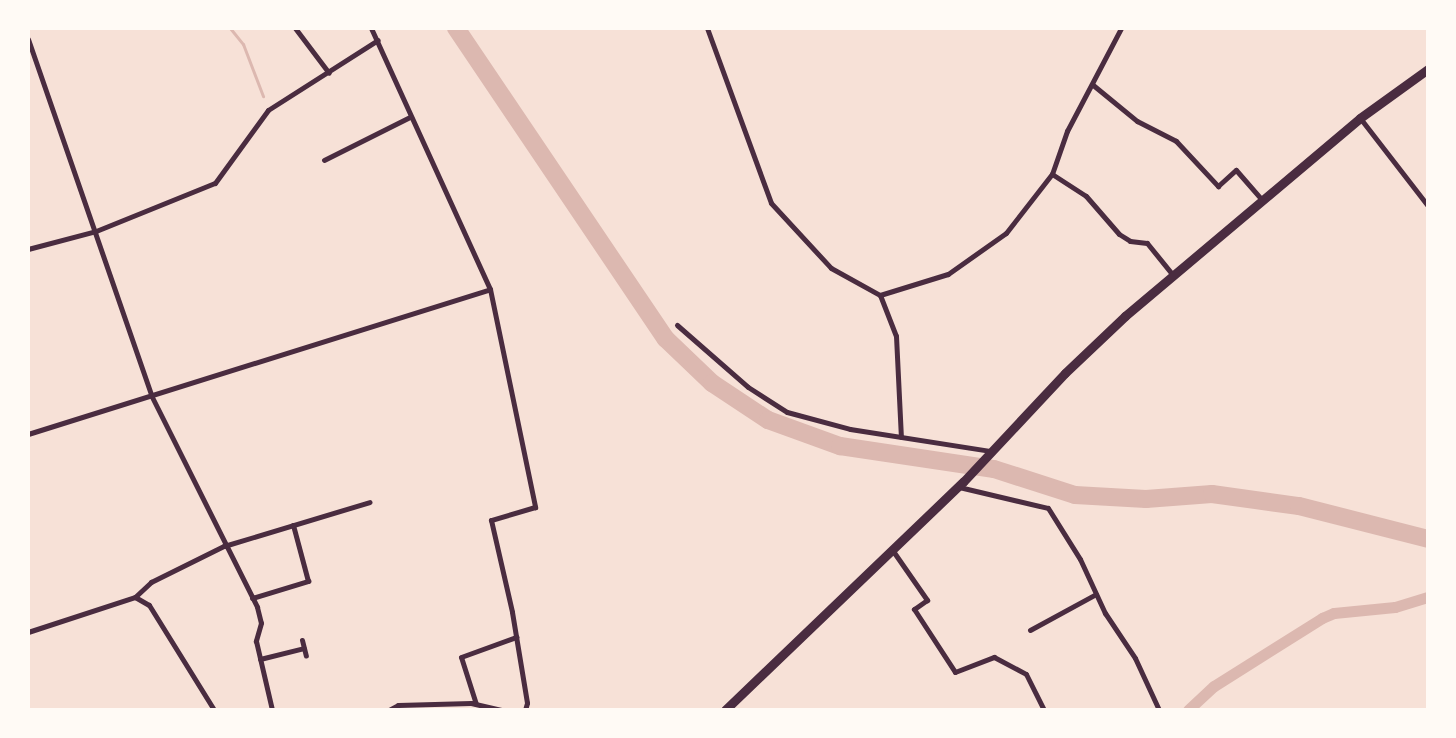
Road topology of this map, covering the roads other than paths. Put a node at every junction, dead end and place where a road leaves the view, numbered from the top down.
1 (295, 28) edge
2 (371, 28) edge
3 (707, 28) edge
4 (1121, 28) edge
5 (28, 39) edge
6 (378, 40) junction
7 (1428, 69) edge
8 (329, 73) junction
9 (1093, 85) junction
10 (410, 117) junction
11 (1360, 118) junction
12 (324, 160) dead end
13 (1052, 174) junction
14 (1261, 199) junction
15 (1428, 206) edge
16 (96, 231) junction
17 (28, 249) edge
18 (1172, 274) junction
19 (490, 289) junction
20 (880, 295) junction
21 (677, 325) dead end
22 (151, 395) junction
23 (28, 434) edge
24 (901, 437) junction
25 (990, 453) junction
26 (960, 484) junction
27 (370, 502) dead end
28 (293, 525) junction
29 (224, 546) junction
30 (893, 551) junction
31 (1096, 594) junction
32 (135, 597) junction
33 (252, 598) junction
34 (1030, 630) dead end
35 (28, 632) edge
36 (516, 637) junction
37 (302, 640) dead end
38 (304, 648) junction
39 (306, 656) dead end
40 (260, 659) junction
41 (476, 704) junction
42 (214, 710) edge
43 (272, 710) edge
44 (389, 710) edge
45 (501, 710) edge
46 (525, 710) edge
47 (725, 710) edge
48 (1044, 710) edge
49 (1159, 710) edge

1 - 8 street
2 - 6 street
3 - 20 street
4 - 9 street
5 - 16 street
6 - 8 street
6 - 10 street
7 - 11 highway
8 - 16 street
9 - 13 street
9 - 14 street
10 - 12 street
10 - 19 street
11 - 14 highway
11 - 15 street
13 - 18 street
13 - 20 street
14 - 18 highway
16 - 17 street
16 - 22 street
18 - 25 highway
19 - 22 street
19 - 36 street
20 - 24 street
21 - 24 street
22 - 23 street
22 - 29 street
24 - 25 street
25 - 26 highway
26 - 30 highway
26 - 31 street
27 - 28 street
28 - 29 street
28 - 33 street
29 - 32 street
29 - 33 street
30 - 47 highway
30 - 48 street
31 - 34 street
31 - 49 street
32 - 35 street
32 - 42 street
33 - 40 street
36 - 41 street
36 - 46 street
37 - 38 street
38 - 39 street
38 - 40 street
40 - 43 street
41 - 44 street
41 - 45 street

